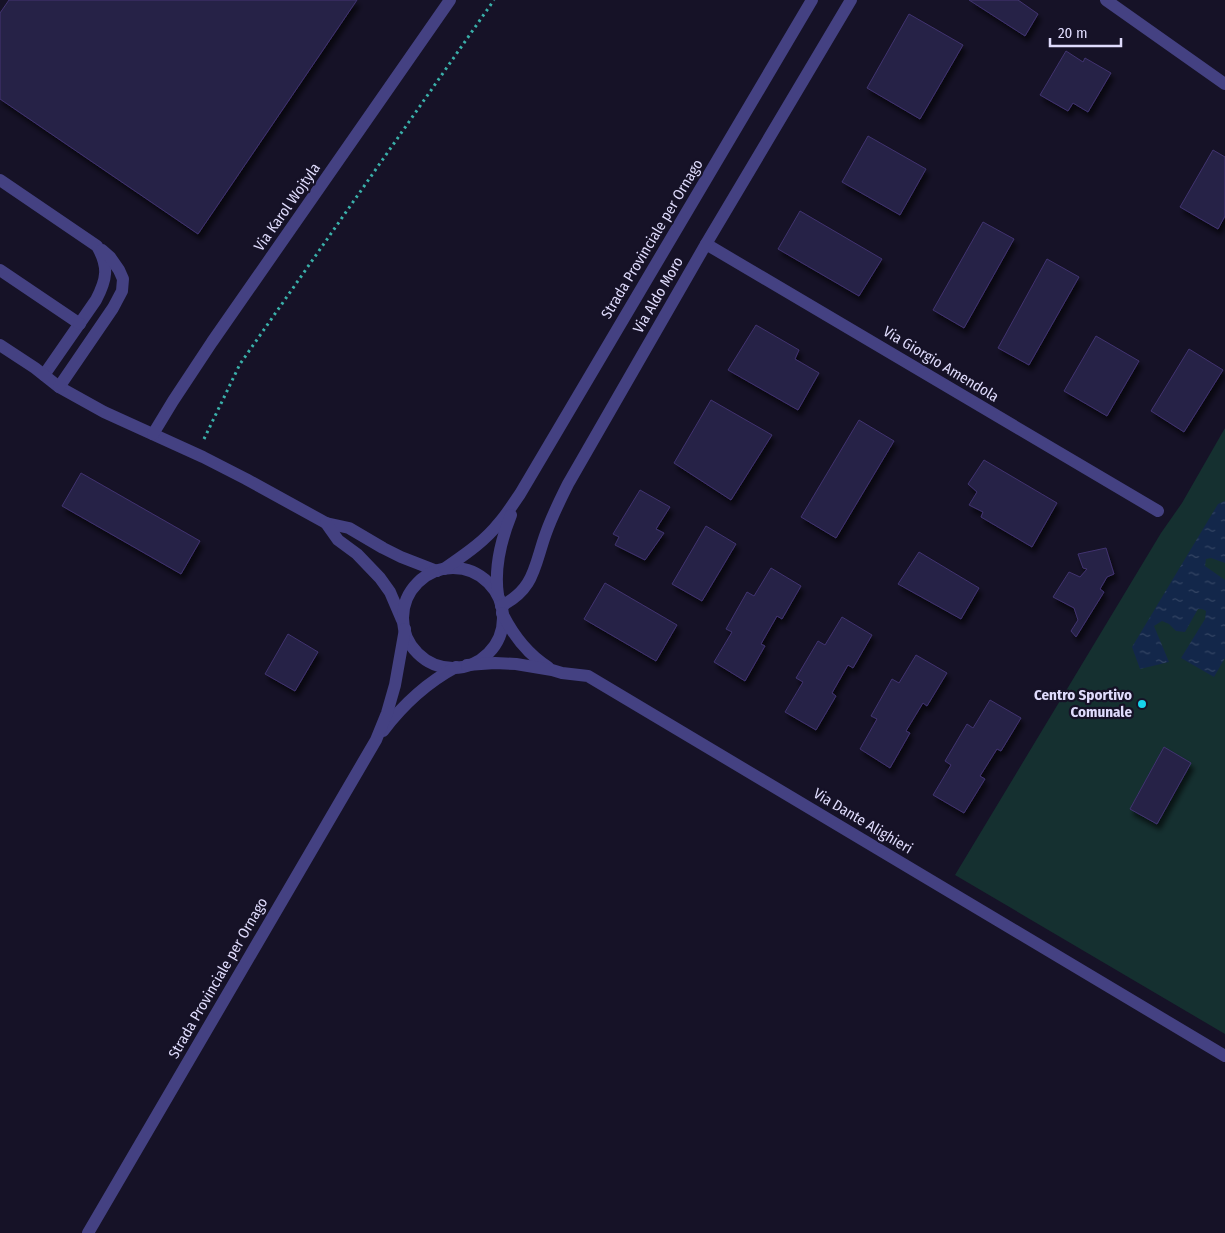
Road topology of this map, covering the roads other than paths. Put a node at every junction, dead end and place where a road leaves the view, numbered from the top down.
1 (450, 0) edge
2 (812, 0) edge
3 (852, 0) edge
4 (1106, 0) edge
5 (1225, 84) edge
6 (0, 180) edge
7 (706, 244) junction
8 (97, 246) junction
9 (0, 270) edge
10 (80, 324) junction
11 (0, 345) edge
12 (44, 375) junction
13 (59, 387) junction
14 (153, 434) junction
15 (520, 494) junction
16 (1158, 511) dead end
17 (326, 523) junction
18 (441, 570) junction
19 (500, 605) junction
20 (404, 627) junction
21 (462, 666) junction
22 (552, 670) junction
23 (376, 740) junction
24 (1225, 1056) edge
25 (88, 1233) edge

1 - 14 street, Via Karol Wojtyla
2 - 15 street, Strada Provinciale per Ornago
3 - 7 street, Via Aldo Moro
4 - 5 street
6 - 8 street
7 - 16 street, Via Giorgio Amendola
7 - 19 street, Via Aldo Moro
8 - 10 street
8 - 13 street
9 - 10 street
10 - 12 street
11 - 12 street
12 - 13 street
13 - 14 street
14 - 17 street
15 - 18 street, Strada Provinciale per Ornago
15 - 19 street, Strada Provinciale per Ornago
17 - 18 street
17 - 20 street
18 - 19 street
18 - 20 street, Strada Provinciale per Ornago
19 - 21 street, Strada Provinciale per Ornago
19 - 22 street
20 - 21 street
20 - 23 street, Strada Provinciale per Ornago
21 - 22 street, Via Dante Alighieri
21 - 23 street, Strada Provinciale per Ornago
22 - 24 street, Via Dante Alighieri
23 - 25 street, Strada Provinciale per Ornago

